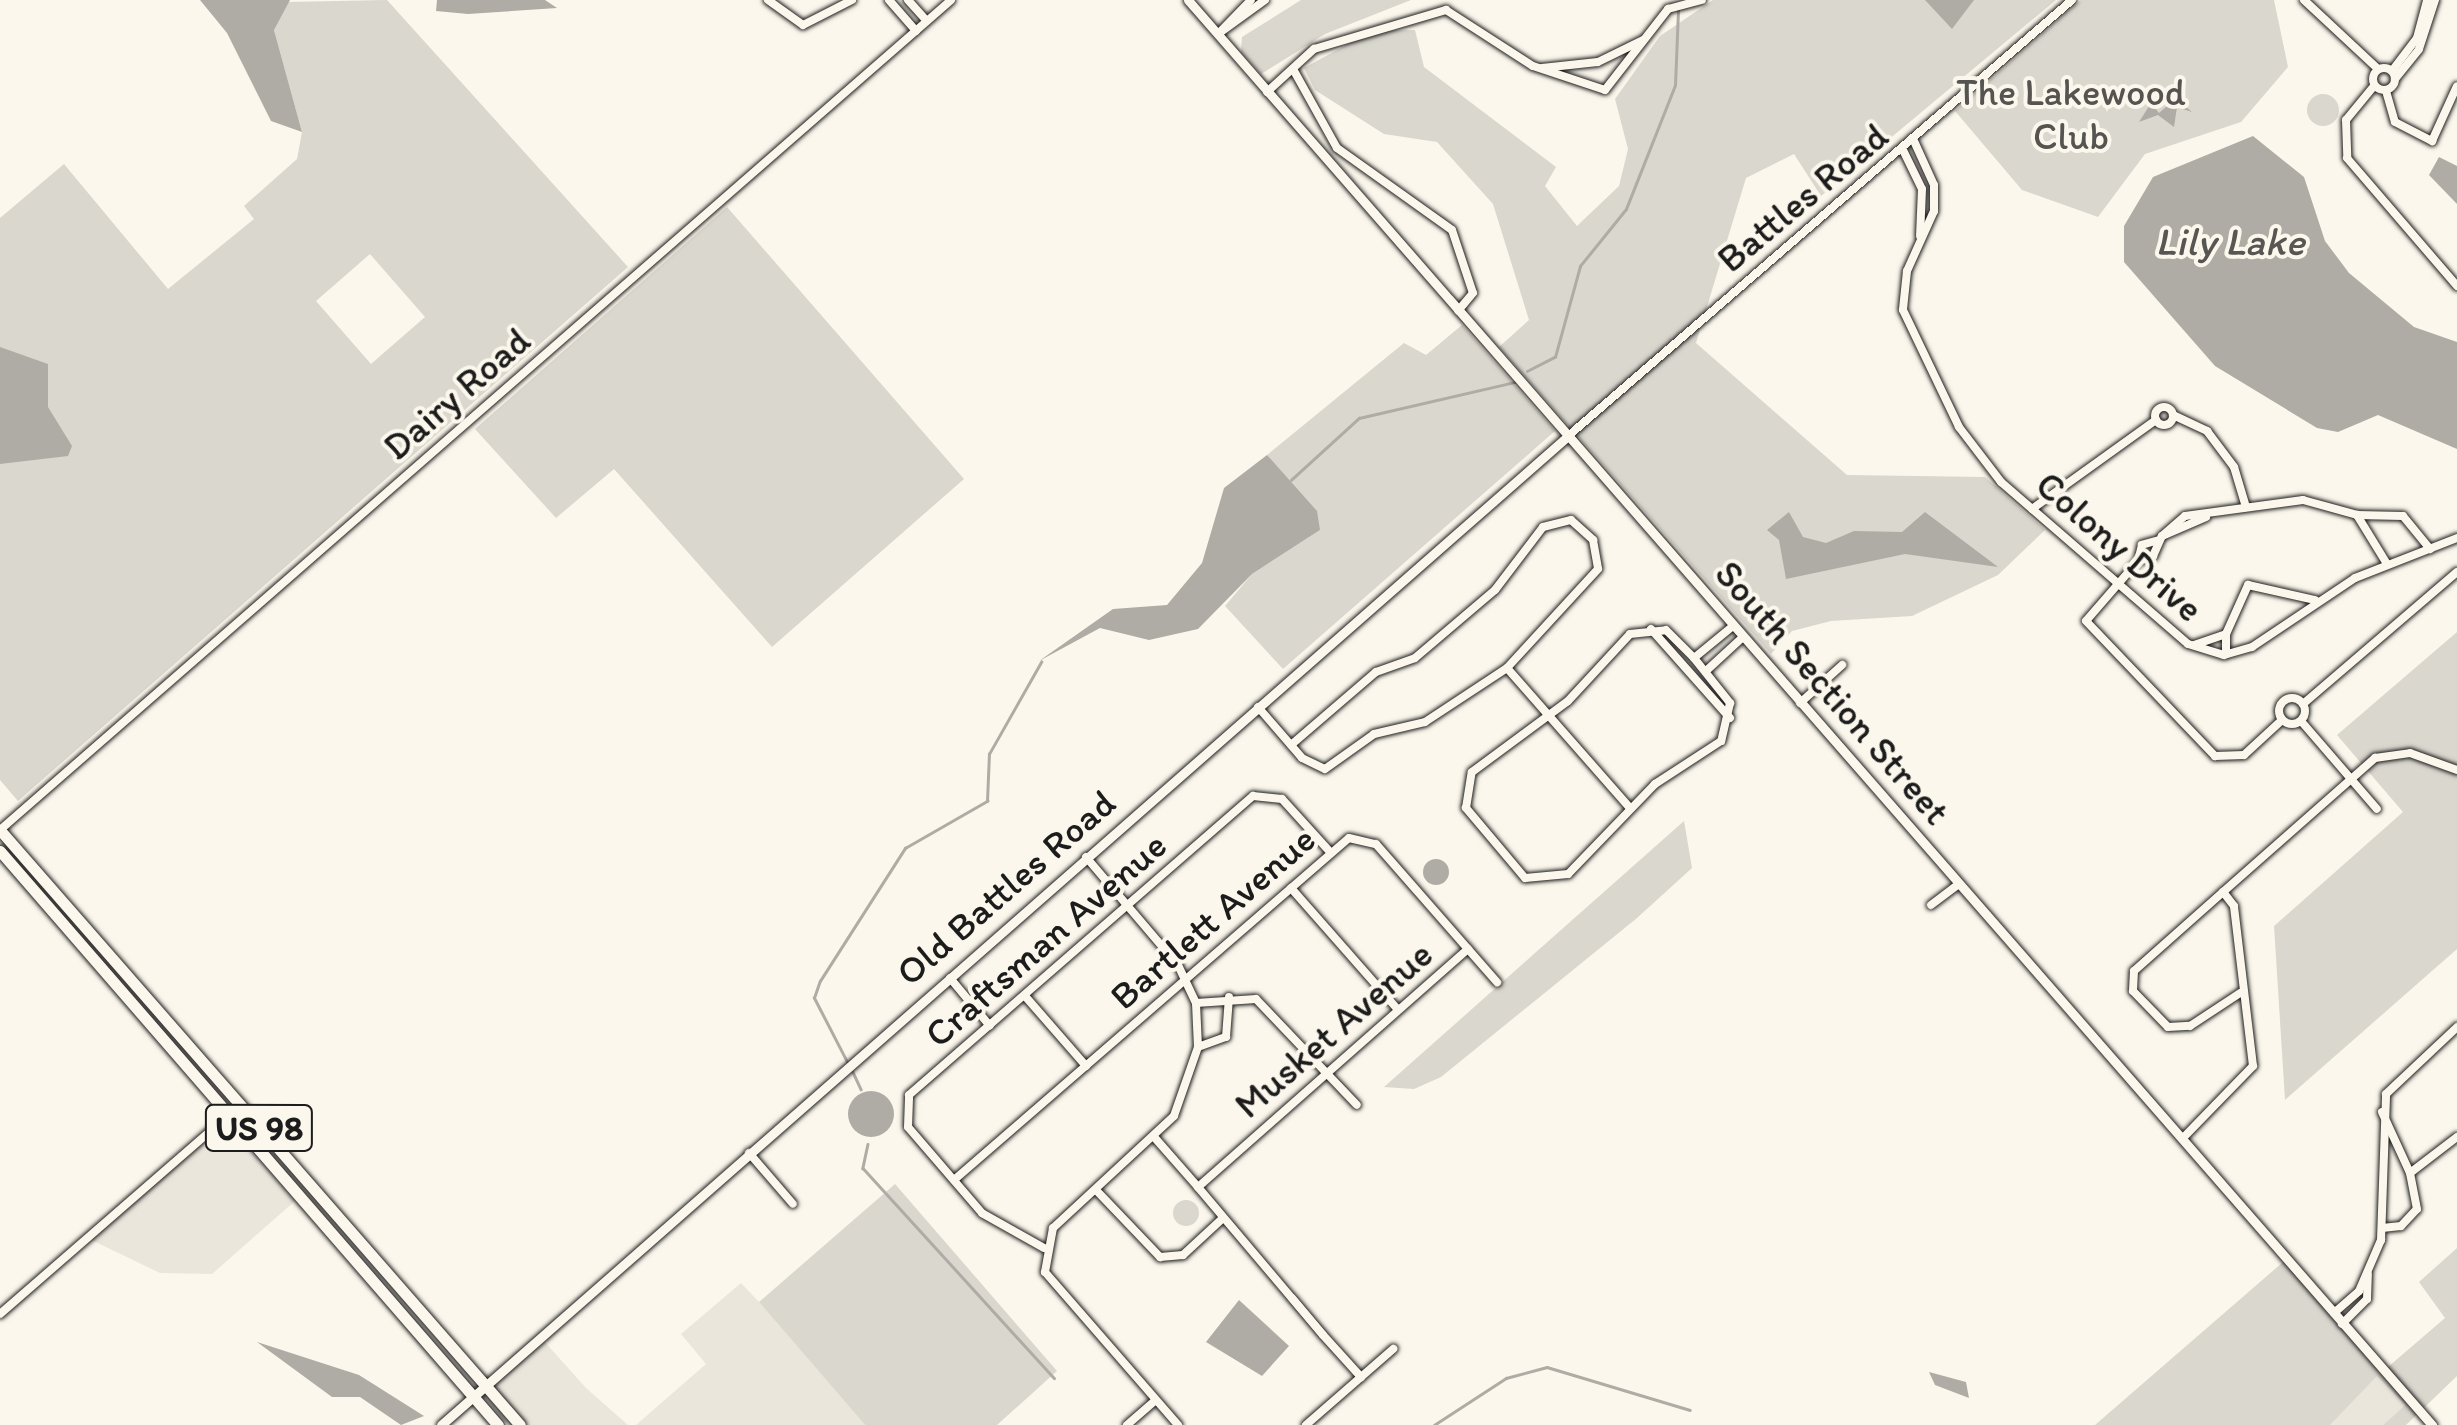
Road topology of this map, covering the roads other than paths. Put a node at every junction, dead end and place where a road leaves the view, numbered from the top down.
1 (768, 0) edge
2 (852, 0) edge
3 (888, 0) edge
4 (908, 0) edge
5 (951, 0) edge
6 (1188, 0) edge
7 (1251, 0) edge
8 (1266, 0) edge
9 (1702, 0) edge
10 (2072, 0) edge
11 (2304, 0) edge
12 (2427, 0) edge
13 (2435, 0) edge
14 (927, 21) junction
15 (916, 31) junction
16 (1218, 34) junction
17 (1647, 38) junction
18 (1538, 68) junction
19 (1293, 69) junction
20 (2378, 69) junction
21 (2393, 75) junction
22 (2374, 86) junction
23 (2457, 86) edge
24 (2386, 90) junction
25 (1267, 92) junction
26 (1914, 141) junction
27 (1904, 150) junction
28 (1920, 241) junction
29 (2457, 286) edge
30 (1458, 312) junction
31 (1567, 437) junction
32 (2246, 508) junction
33 (2032, 510) junction
34 (2357, 515) junction
35 (2206, 517) junction
36 (2160, 538) junction
37 (2457, 538) edge
38 (2445, 545) junction
39 (2457, 547) edge
40 (2430, 549) junction
41 (2138, 561) junction
42 (2387, 564) junction
43 (2457, 572) edge
44 (2118, 585) junction
45 (2317, 600) junction
46 (1733, 626) junction
47 (1651, 628) junction
48 (2226, 634) junction
49 (1743, 638) junction
50 (2188, 644) junction
51 (2226, 654) junction
52 (1694, 658) junction
53 (1842, 665) dead end
54 (1507, 668) junction
55 (1704, 669) junction
56 (1693, 676) junction
57 (1800, 702) junction
58 (2303, 704) junction
59 (1258, 707) junction
60 (1548, 716) junction
61 (1730, 718) junction
62 (2282, 720) junction
63 (2301, 721) junction
64 (1291, 746) junction
65 (2457, 770) edge
66 (2350, 778) junction
67 (1630, 808) junction
68 (2377, 809) dead end
69 (0, 830) edge
70 (0, 851) edge
71 (1330, 852) junction
72 (1086, 857) junction
73 (1959, 884) junction
74 (1290, 888) junction
75 (2222, 892) junction
76 (1128, 905) junction
77 (1931, 905) dead end
78 (1468, 949) junction
79 (950, 978) junction
80 (1184, 979) junction
81 (1497, 982) dead end
82 (2240, 993) junction
83 (1024, 996) junction
84 (1229, 997) junction
85 (1196, 1003) junction
86 (1398, 1010) junction
87 (990, 1026) junction
88 (2457, 1027) edge
89 (1198, 1047) junction
90 (1086, 1066) junction
91 (1327, 1073) junction
92 (1356, 1104) dead end
93 (241, 1106) junction
94 (2382, 1112) junction
95 (229, 1116) junction
96 (2457, 1137) edge
97 (1155, 1138) junction
98 (2182, 1139) junction
99 (749, 1153) junction
100 (2410, 1173) junction
101 (954, 1180) junction
102 (1198, 1187) junction
103 (1096, 1190) junction
104 (794, 1204) dead end
105 (1222, 1218) junction
106 (2382, 1228) junction
107 (1044, 1248) junction
108 (2368, 1272) junction
109 (0, 1314) edge
110 (2334, 1314) junction
111 (2342, 1324) junction
112 (1393, 1349) dead end
113 (1361, 1377) junction
114 (486, 1386) junction
115 (474, 1396) junction
116 (1155, 1401) junction
117 (440, 1425) edge
118 (498, 1425) edge
119 (520, 1425) edge
120 (1127, 1425) edge
121 (1178, 1425) edge
122 (1306, 1425) edge
123 (2432, 1425) edge

1 - 2 street
3 - 15 street
4 - 14 street
5 - 14 street, Dairy Road
6 - 16 street, South Section Street
7 - 16 street
8 - 16 street
9 - 17 street
10 - 26 street, Battles Road
11 - 20 street
12 - 21 street
13 - 21 street
14 - 15 street, Dairy Road
15 - 69 street, Dairy Road
16 - 25 street, South Section Street
17 - 18 street
17 - 18 street
18 - 19 street
19 - 25 street
19 - 30 street
20 - 21 street
20 - 22 street
21 - 24 street
22 - 24 street
22 - 29 street
23 - 24 street
25 - 30 street, South Section Street
26 - 27 street, Battles Road
26 - 28 street, Colony Drive
27 - 28 street, Colony Drive
27 - 31 street, Battles Road
28 - 33 street, Colony Drive
30 - 31 street, South Section Street
31 - 46 street, South Section Street
31 - 59 street, Old Battles Road
32 - 33 street
32 - 34 street
32 - 35 street
33 - 44 street, Colony Drive
34 - 40 street
34 - 42 street
35 - 36 street
35 - 36 street
36 - 41 street
36 - 41 street
37 - 38 street, Colony Drive
38 - 39 street, Colony Drive
38 - 40 street, Colony Drive
40 - 42 street, Colony Drive
41 - 44 street
42 - 45 street, Colony Drive
43 - 58 street
44 - 50 street, Colony Drive
44 - 62 street
45 - 48 street
45 - 51 street, Colony Drive
46 - 49 street, South Section Street
46 - 52 street
47 - 52 street
47 - 56 street
47 - 60 street
48 - 50 street
48 - 51 street
49 - 55 street
49 - 57 street, South Section Street
50 - 51 street, Colony Drive
52 - 55 street
53 - 57 street
54 - 60 street
54 - 64 street
54 - 64 street
55 - 56 street
55 - 61 street
56 - 61 street
57 - 73 street, South Section Street
58 - 62 street
58 - 63 street
59 - 64 street
59 - 72 street, Old Battles Road
60 - 67 street
60 - 67 street
61 - 67 street
62 - 63 street
63 - 66 street
65 - 66 street
66 - 68 street
66 - 75 street
69 - 93 main road, US 98
70 - 95 main road, US 98
71 - 74 street, Bartlett Avenue
71 - 76 street, Craftsman Avenue
71 - 78 street, Bartlett Avenue
72 - 76 street
72 - 79 street, Old Battles Road
73 - 77 street
73 - 98 street, South Section Street
74 - 80 street, Bartlett Avenue
74 - 86 street
75 - 82 street
75 - 82 street
76 - 80 street
76 - 83 street, Craftsman Avenue
78 - 81 street, Bartlett Avenue
78 - 86 street, Musket Avenue
79 - 87 street
79 - 99 street, Old Battles Road
80 - 85 street
80 - 90 street, Bartlett Avenue
82 - 98 street
83 - 87 street, Craftsman Avenue
83 - 90 street
84 - 85 street
84 - 89 street
84 - 91 street
85 - 89 street
86 - 91 street, Musket Avenue
87 - 101 street, Craftsman Avenue
88 - 94 street
89 - 97 street
90 - 101 street, Bartlett Avenue
91 - 92 street
91 - 102 street, Musket Avenue
93 - 95 street
93 - 114 main road, US 98
94 - 100 street
94 - 106 street
95 - 109 street
95 - 115 main road, US 98
96 - 100 street
97 - 102 street
97 - 103 street
98 - 110 street, South Section Street
99 - 104 street
99 - 114 street, Old Battles Road
100 - 106 street
101 - 107 street, Craftsman Avenue
102 - 105 street
103 - 105 street
103 - 107 street
105 - 113 street
106 - 108 street
107 - 116 street
108 - 110 street
108 - 111 street
110 - 111 street, South Section Street
111 - 123 street, South Section Street
112 - 113 street
113 - 122 street
114 - 115 street, Old Battles Road
114 - 119 main road, US 98
115 - 117 street, Old Battles Road
115 - 118 main road, US 98
116 - 120 street
116 - 121 street

